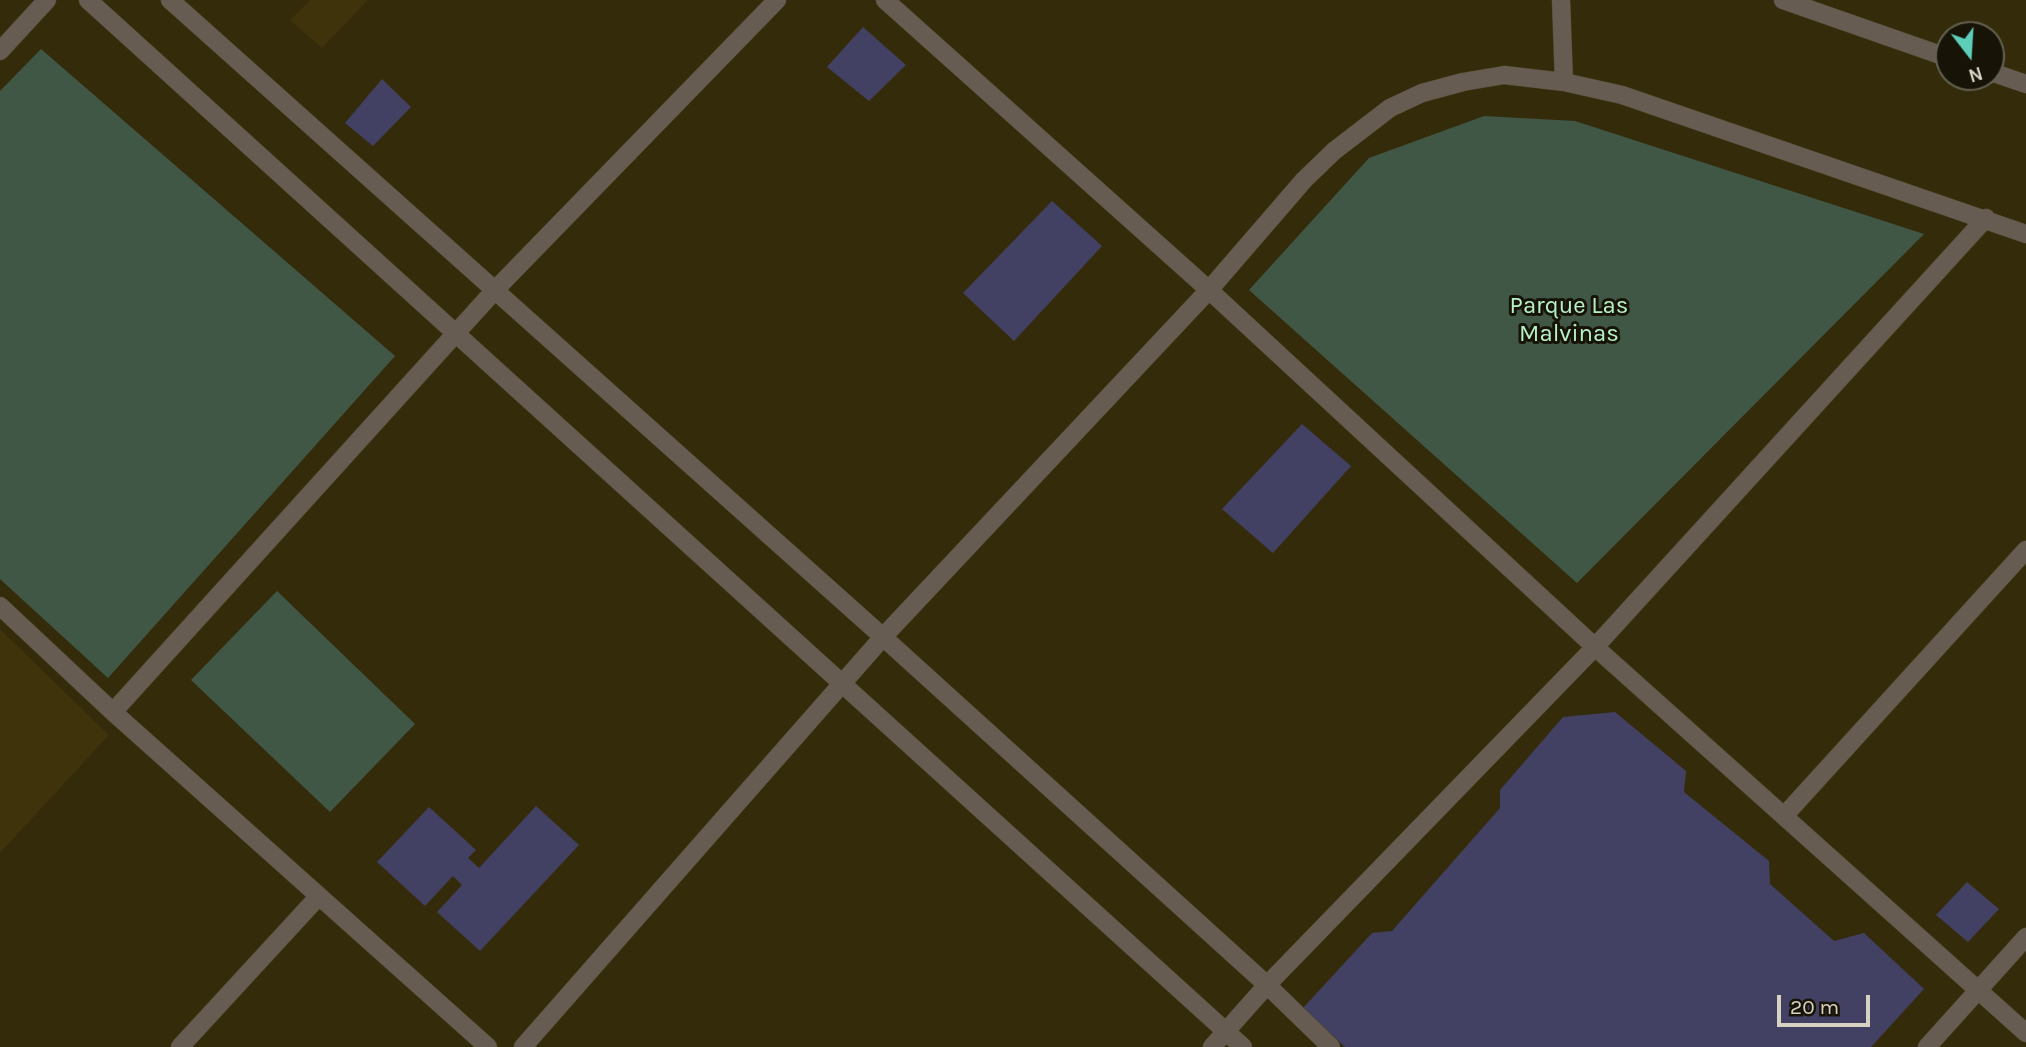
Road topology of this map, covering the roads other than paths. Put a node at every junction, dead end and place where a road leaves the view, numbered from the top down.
1 (47, 0) edge
2 (88, 0) edge
3 (170, 0) edge
4 (777, 0) edge
5 (885, 0) edge
6 (1561, 0) edge
7 (1783, 0) edge
8 (0, 51) edge
9 (1935, 53) edge
10 (2005, 77) edge
11 (1564, 82) junction
12 (2026, 84) edge
13 (1986, 218) junction
14 (2026, 234) edge
15 (495, 290) junction
16 (1209, 290) junction
17 (456, 334) junction
18 (2026, 550) edge
19 (0, 606) edge
20 (883, 637) junction
21 (1595, 647) junction
22 (841, 684) junction
23 (113, 712) junction
24 (1784, 816) junction
25 (319, 896) junction
26 (2026, 936) edge
27 (1267, 985) junction
28 (1978, 990) junction
29 (1226, 1032) junction
30 (2026, 1033) edge
31 (180, 1047) edge
32 (488, 1047) edge
33 (523, 1047) edge
34 (1212, 1047) edge
35 (1243, 1047) edge
36 (1331, 1047) edge
37 (1927, 1047) edge

1 - 8 street
2 - 17 street
3 - 15 street
4 - 15 street
5 - 16 street
6 - 11 street
7 - 9 street
10 - 12 street
11 - 13 street
11 - 16 street
13 - 14 street
13 - 21 street
15 - 17 street
15 - 20 street
16 - 20 street
16 - 21 street
17 - 22 street
17 - 23 street
18 - 24 street
19 - 23 street
20 - 22 street
20 - 27 street
21 - 24 street
21 - 27 street
22 - 29 street
22 - 33 street
23 - 25 street
24 - 28 street
25 - 31 street
25 - 32 street
26 - 28 street
27 - 29 street
27 - 36 street
28 - 30 street
28 - 37 street
29 - 34 street
29 - 35 street

